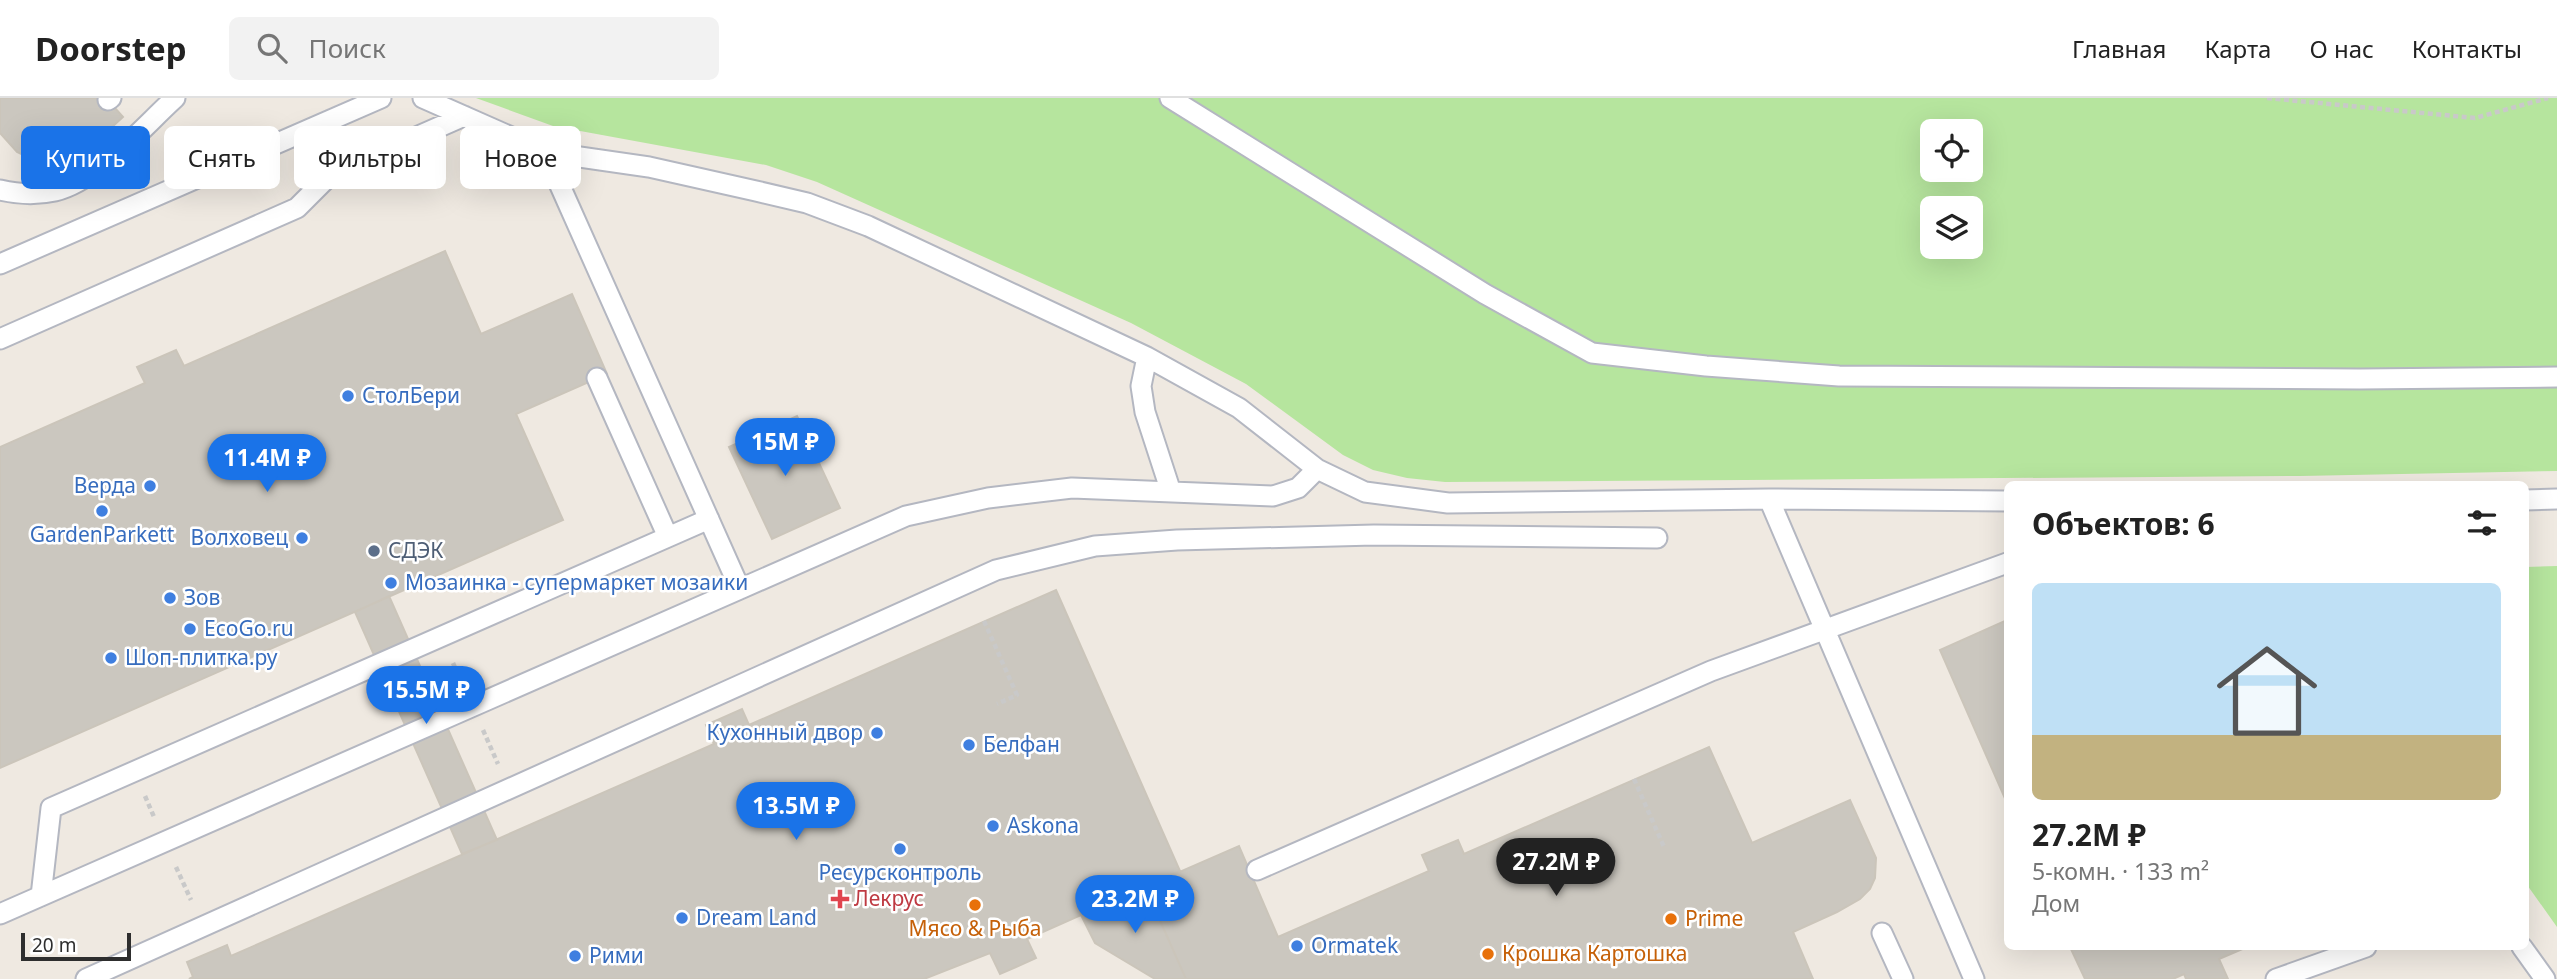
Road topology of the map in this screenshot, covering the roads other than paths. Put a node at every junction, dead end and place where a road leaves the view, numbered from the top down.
1 (175, 98) edge
2 (380, 98) edge
3 (424, 98) edge
4 (1170, 98) edge
5 (464, 116) junction
6 (486, 126) edge
7 (581, 157) edge
8 (562, 189) edge
9 (0, 190) edge
10 (3, 260) edge
11 (0, 339) edge
12 (1147, 357) junction
13 (2557, 377) edge
14 (597, 378) dead end
15 (1317, 469) junction
16 (1171, 492) junction
17 (1769, 499) junction
18 (2557, 499) edge
19 (2004, 500) edge
20 (2529, 500) edge
21 (709, 519) junction
22 (668, 537) junction
23 (1657, 538) dead end
24 (2004, 564) edge
25 (740, 589) junction
26 (1824, 628) junction
27 (1257, 870) dead end
28 (41, 896) junction
29 (0, 914) edge
30 (1882, 933) dead end
31 (2358, 950) edge
32 (2524, 950) edge
33 (86, 979) edge
34 (1903, 979) edge
35 (1973, 979) edge
36 (2276, 979) edge
37 (2545, 979) edge

1 - 9 lane
2 - 10 lane
3 - 5 lane
4 - 13 lane
5 - 6 lane
5 - 11 lane
7 - 12 lane
8 - 21 lane
12 - 15 lane
12 - 16 lane
14 - 22 lane
15 - 16 lane
15 - 17 lane
16 - 25 lane
17 - 19 lane
17 - 26 lane
18 - 20 lane
21 - 22 lane
21 - 25 lane
22 - 28 lane
23 - 33 lane
24 - 26 lane
25 - 28 lane
26 - 27 lane
26 - 35 lane
28 - 29 lane
30 - 34 lane
31 - 36 lane
32 - 37 lane

